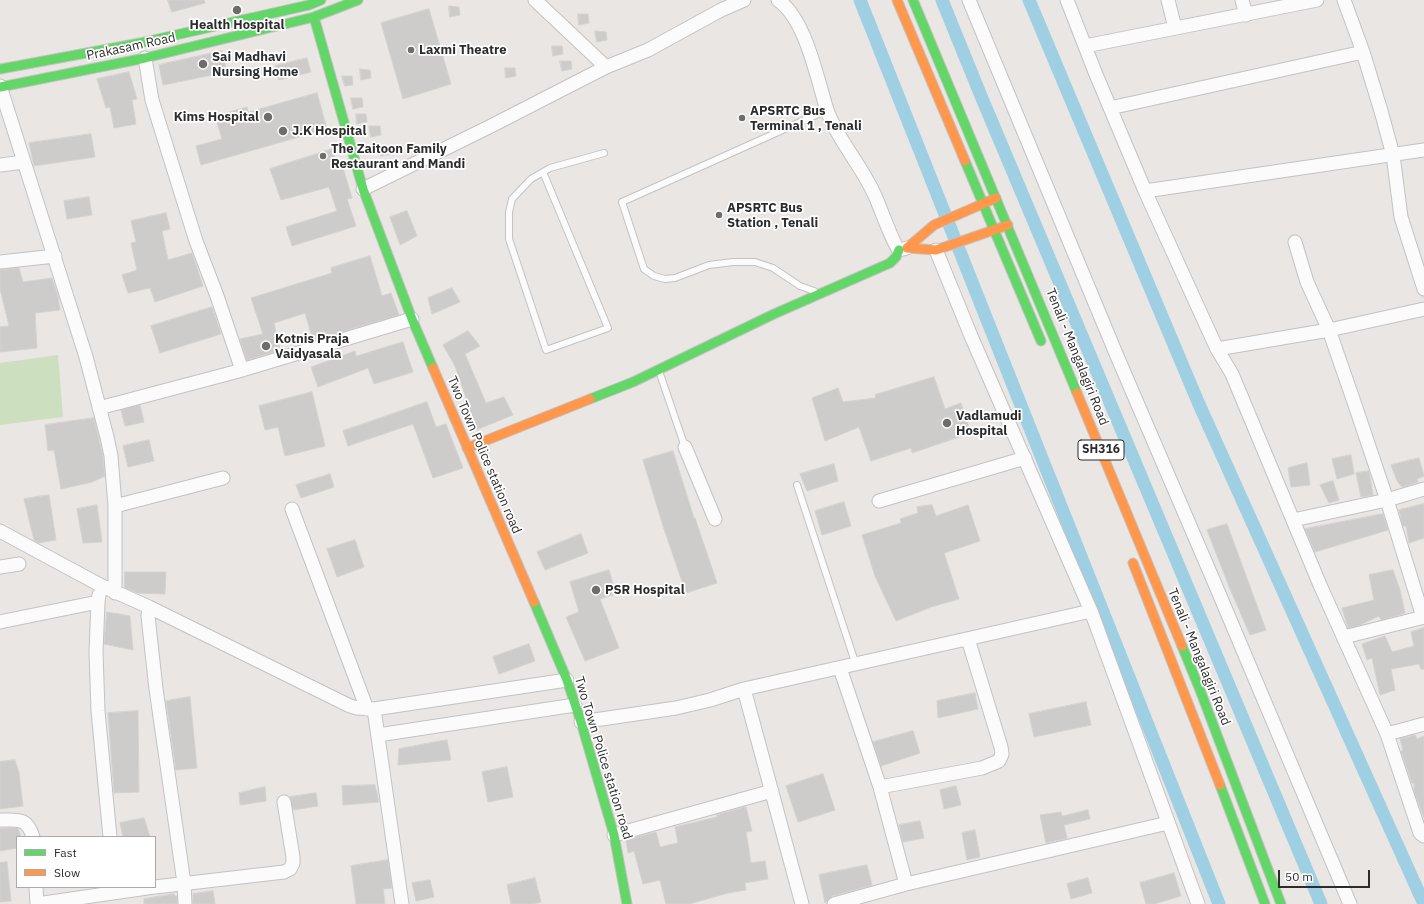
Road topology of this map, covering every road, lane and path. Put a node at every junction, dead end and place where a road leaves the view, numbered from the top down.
1 (320, 0) edge
2 (358, 0) edge
3 (535, 0) edge
4 (744, 0) edge
5 (897, 0) edge
6 (913, 0) edge
7 (969, 0) edge
8 (1067, 0) edge
9 (1168, 0) edge
10 (1242, 0) edge
11 (1317, 0) edge
12 (1344, 0) edge
13 (781, 2) edge
14 (1246, 15) junction
15 (314, 18) junction
16 (1175, 28) junction
17 (1085, 46) junction
18 (1363, 52) junction
19 (145, 58) junction
20 (606, 67) junction
21 (0, 68) edge
22 (0, 87) edge
23 (1110, 108) junction
24 (827, 110) junction
25 (1424, 150) edge
26 (604, 153) dead end
27 (1393, 155) junction
28 (24, 162) junction
29 (0, 165) edge
30 (543, 172) junction
31 (363, 189) junction
32 (1145, 191) junction
33 (996, 198) junction
34 (980, 205) junction
35 (1008, 225) junction
36 (991, 230) junction
37 (1294, 242) dead end
38 (903, 249) junction
39 (939, 249) junction
40 (55, 256) junction
41 (0, 262) edge
42 (1424, 289) edge
43 (820, 294) junction
44 (1424, 309) edge
45 (412, 320) junction
46 (1329, 330) junction
47 (1043, 346) dead end
48 (1218, 349) junction
49 (659, 369) junction
50 (242, 370) junction
51 (100, 408) junction
52 (685, 447) joint
53 (467, 448) junction
54 (1025, 458) junction
55 (223, 478) dead end
56 (797, 485) dead end
57 (1424, 489) edge
58 (1387, 500) junction
59 (879, 501) dead end
60 (115, 506) junction
61 (292, 509) dead end
62 (715, 519) dead end
63 (1293, 520) junction
64 (0, 531) edge
65 (1128, 552) dead end
66 (18, 564) dead end
67 (0, 567) edge
68 (100, 585) junction
69 (115, 593) junction
70 (98, 602) junction
71 (149, 607) junction
72 (1091, 611) junction
73 (1424, 617) edge
74 (0, 622) edge
75 (1344, 637) junction
76 (968, 639) junction
77 (856, 665) junction
78 (840, 668) junction
79 (567, 680) junction
80 (744, 689) junction
81 (575, 705) junction
82 (372, 711) junction
83 (581, 722) junction
84 (1424, 724) edge
85 (377, 733) junction
86 (1387, 734) junction
87 (880, 787) junction
88 (772, 791) junction
89 (284, 802) dead end
90 (0, 820) edge
91 (1168, 823) junction
92 (614, 835) junction
93 (32, 836) edge
94 (110, 836) edge
95 (1424, 836) edge
96 (184, 883) junction
97 (906, 884) junction
98 (156, 887) edge
99 (36, 888) edge
100 (149, 888) edge
101 (115, 895) edge
102 (38, 904) edge
103 (186, 904) edge
104 (402, 904) edge
105 (627, 904) edge
106 (802, 904) edge
107 (834, 904) edge
108 (1198, 904) edge
109 (1265, 904) edge
110 (1281, 904) edge
111 (1350, 904) edge

1 - 21 main road, Prakasam Road
2 - 15 main road, Prakasam Road
3 - 20 street
4 - 20 street
5 - 34 main road
6 - 33 main road, Tenali - Mangalagiri Road / SH316
7 - 111 street
8 - 17 street
9 - 16 street
10 - 14 street
11 - 14 street
12 - 18 street
13 - 24 street
14 - 16 street
15 - 19 main road, Prakasam Road
15 - 31 main road, Two Town Police station road
16 - 17 street
17 - 23 street
18 - 23 street
18 - 27 street
19 - 22 main road, Prakasam Road
19 - 50 street
20 - 31 street
22 - 28 street
23 - 32 street
24 - 38 street
24 - 43 lane
25 - 27 street
26 - 30 lane
27 - 32 street
27 - 42 street
28 - 29 street
28 - 40 street
30 - 30 lane
31 - 45 main road, Two Town Police station road
32 - 48 street
33 - 34 main road
33 - 35 main road, Tenali - Mangalagiri Road / SH316
34 - 36 main road
34 - 38 main road
35 - 36 main road
35 - 110 main road, Tenali - Mangalagiri Road / SH316
36 - 39 main road
36 - 47 main road
37 - 46 street
38 - 39 main road
38 - 43 main road
39 - 54 street
40 - 41 street
40 - 51 street
43 - 49 main road
44 - 46 street
45 - 50 street
45 - 53 main road, Two Town Police station road
46 - 48 street
46 - 58 street
48 - 63 street
49 - 52 lane
49 - 53 main road
50 - 51 street
51 - 60 street
52 - 62 street
53 - 79 main road, Two Town Police station road
54 - 59 street
54 - 72 street
55 - 60 street
56 - 77 lane
57 - 58 street
58 - 63 street
58 - 73 street
60 - 69 street
61 - 82 street
63 - 75 street
64 - 68 street
65 - 109 main road, Tenali - Mangalagiri Road
66 - 67 street
68 - 69 street
68 - 70 street
69 - 71 street
70 - 74 street
70 - 94 street
71 - 82 street
71 - 96 street
72 - 76 street
72 - 91 street
73 - 75 street
75 - 86 street
76 - 77 street
76 - 87 street
77 - 78 street
78 - 80 street
78 - 87 street
79 - 81 main road, Two Town Police station road
79 - 82 street
80 - 83 street
80 - 88 street
81 - 83 main road, Two Town Police station road
81 - 85 street
82 - 85 street
83 - 92 main road, Two Town Police station road
84 - 86 street
85 - 104 street
86 - 95 street
87 - 97 street
88 - 92 street
88 - 106 street
89 - 96 street
90 - 93 street
91 - 97 street
91 - 108 street
92 - 105 main road, Two Town Police station road
96 - 98 street
96 - 103 street
97 - 107 street
99 - 102 street
100 - 101 street
101 - 102 street

